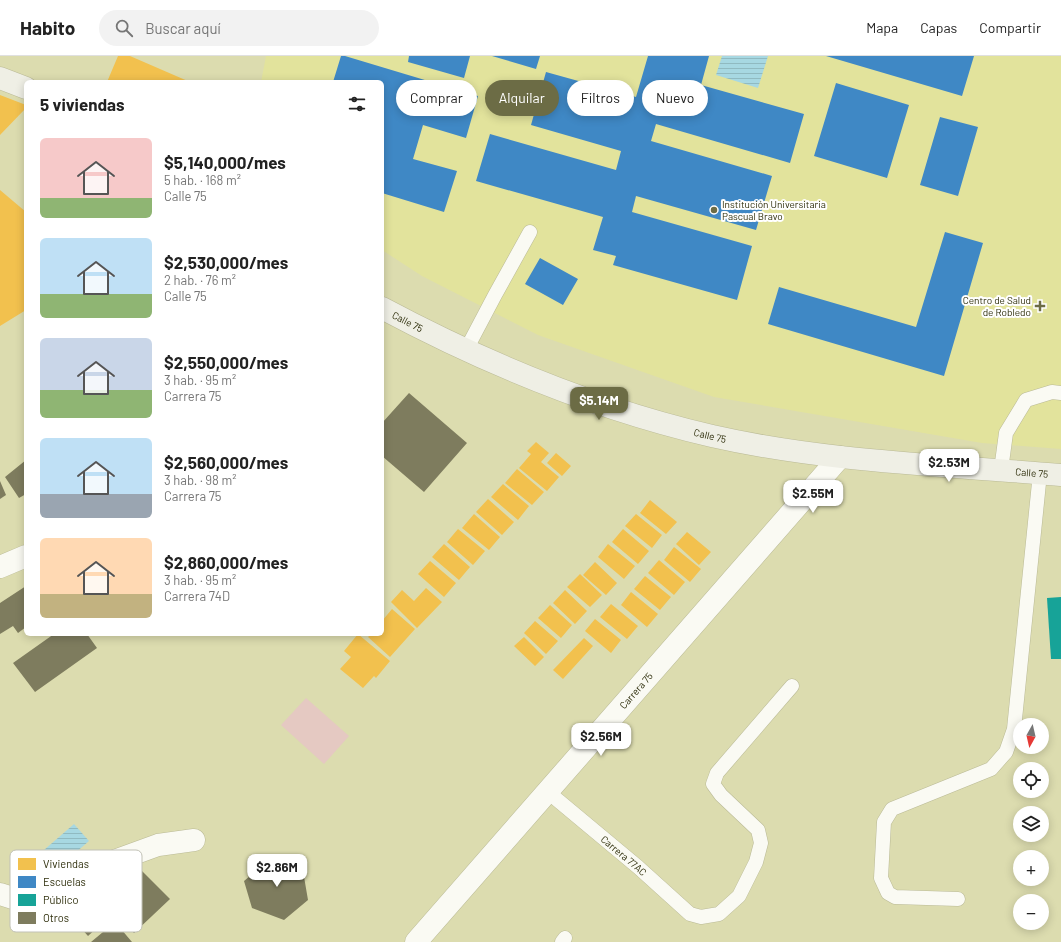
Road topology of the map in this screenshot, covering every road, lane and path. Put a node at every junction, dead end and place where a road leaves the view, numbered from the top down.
1 (0, 78) edge
2 (24, 87) edge
3 (530, 232) dead end
4 (384, 309) edge
5 (466, 350) junction
6 (1061, 393) edge
7 (840, 457) junction
8 (1001, 470) junction
9 (1050, 474) edge
10 (24, 557) edge
11 (0, 567) edge
12 (792, 686) dead end
13 (548, 792) junction
14 (194, 840) dead end
15 (142, 851) edge
16 (0, 894) edge
17 (10, 897) edge
18 (958, 900) dead end
19 (416, 942) edge

1 - 2 street
3 - 5 lane
4 - 5 street, Calle 75
5 - 7 street, Calle 75
6 - 8 lane
7 - 8 street, Calle 75
7 - 13 street, Carrera 75
8 - 9 street, Calle 75
9 - 18 lane
10 - 11 street
12 - 13 lane, Carrera 77AC
13 - 19 street, Carrera 75
14 - 15 street
16 - 17 street

